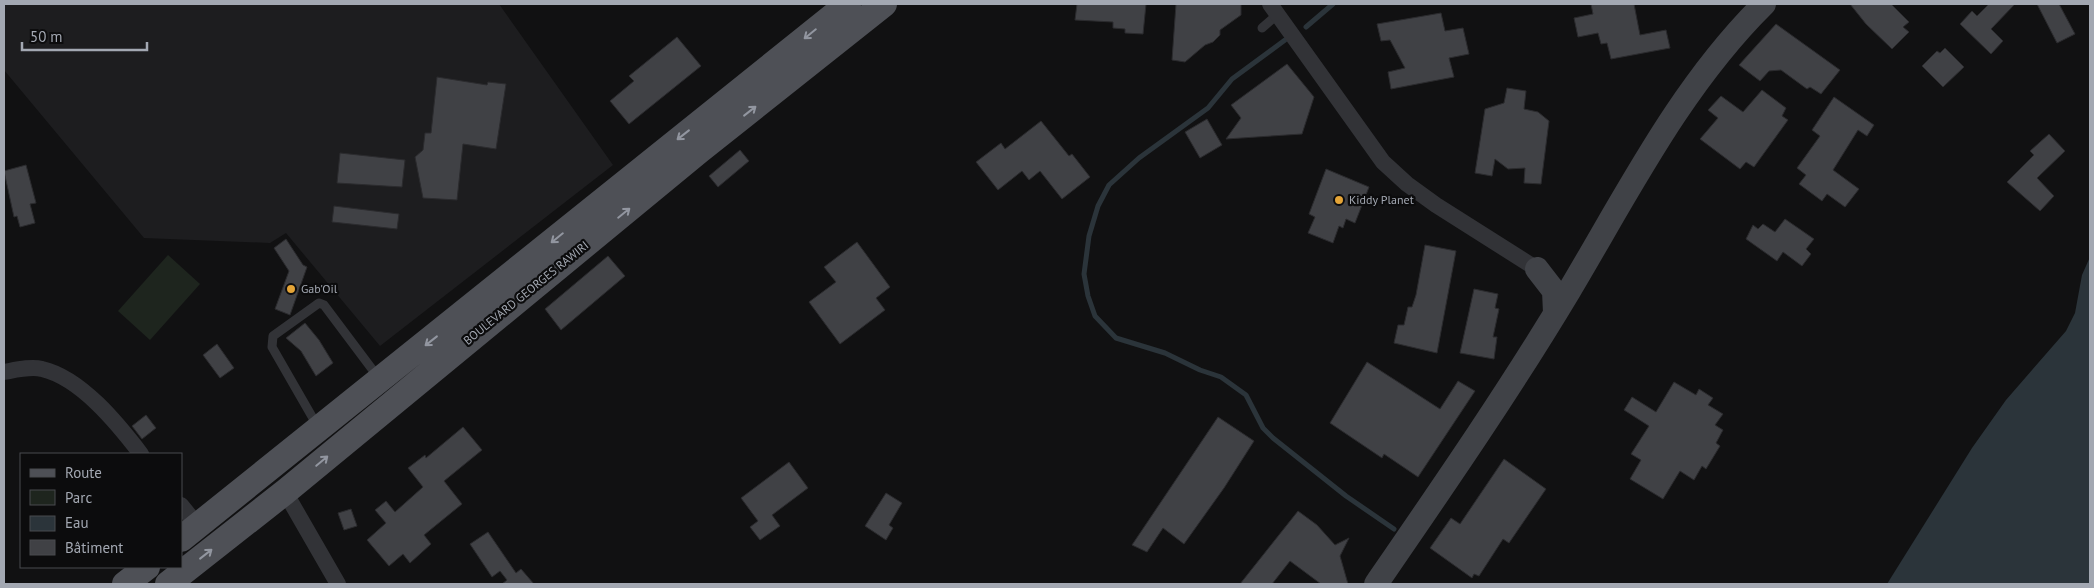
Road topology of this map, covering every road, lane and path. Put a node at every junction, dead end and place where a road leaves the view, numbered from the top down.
1 (848, 4) edge
2 (884, 4) edge
3 (1764, 4) edge
4 (1274, 9) edge
5 (1262, 28) dead end
6 (1582, 267) junction
7 (1537, 268) junction
8 (1555, 313) junction
9 (4, 372) edge
10 (380, 380) junction
11 (318, 428) junction
12 (140, 453) edge
13 (285, 492) junction
14 (182, 507) edge
15 (190, 533) edge
16 (146, 568) edge
17 (126, 584) edge
18 (168, 584) edge
19 (338, 584) edge
20 (1376, 584) edge

1 -> 10 main road, BOULEVARD GEORGES RAWIRI
13 -> 2 main road, BOULEVARD GEORGES RAWIRI
3 - 6 main road
4 - 5 lane
4 - 7 street
6 - 7 main road
6 - 8 main road
7 - 8 main road
8 - 20 main road
9 - 12 street
10 - 11 main road, BOULEVARD GEORGES RAWIRI
10 - 11 lane
11 - 15 main road, BOULEVARD GEORGES RAWIRI
18 -> 13 main road, BOULEVARD GEORGES RAWIRI
13 - 19 street
14 - 15 street
16 - 17 main road

